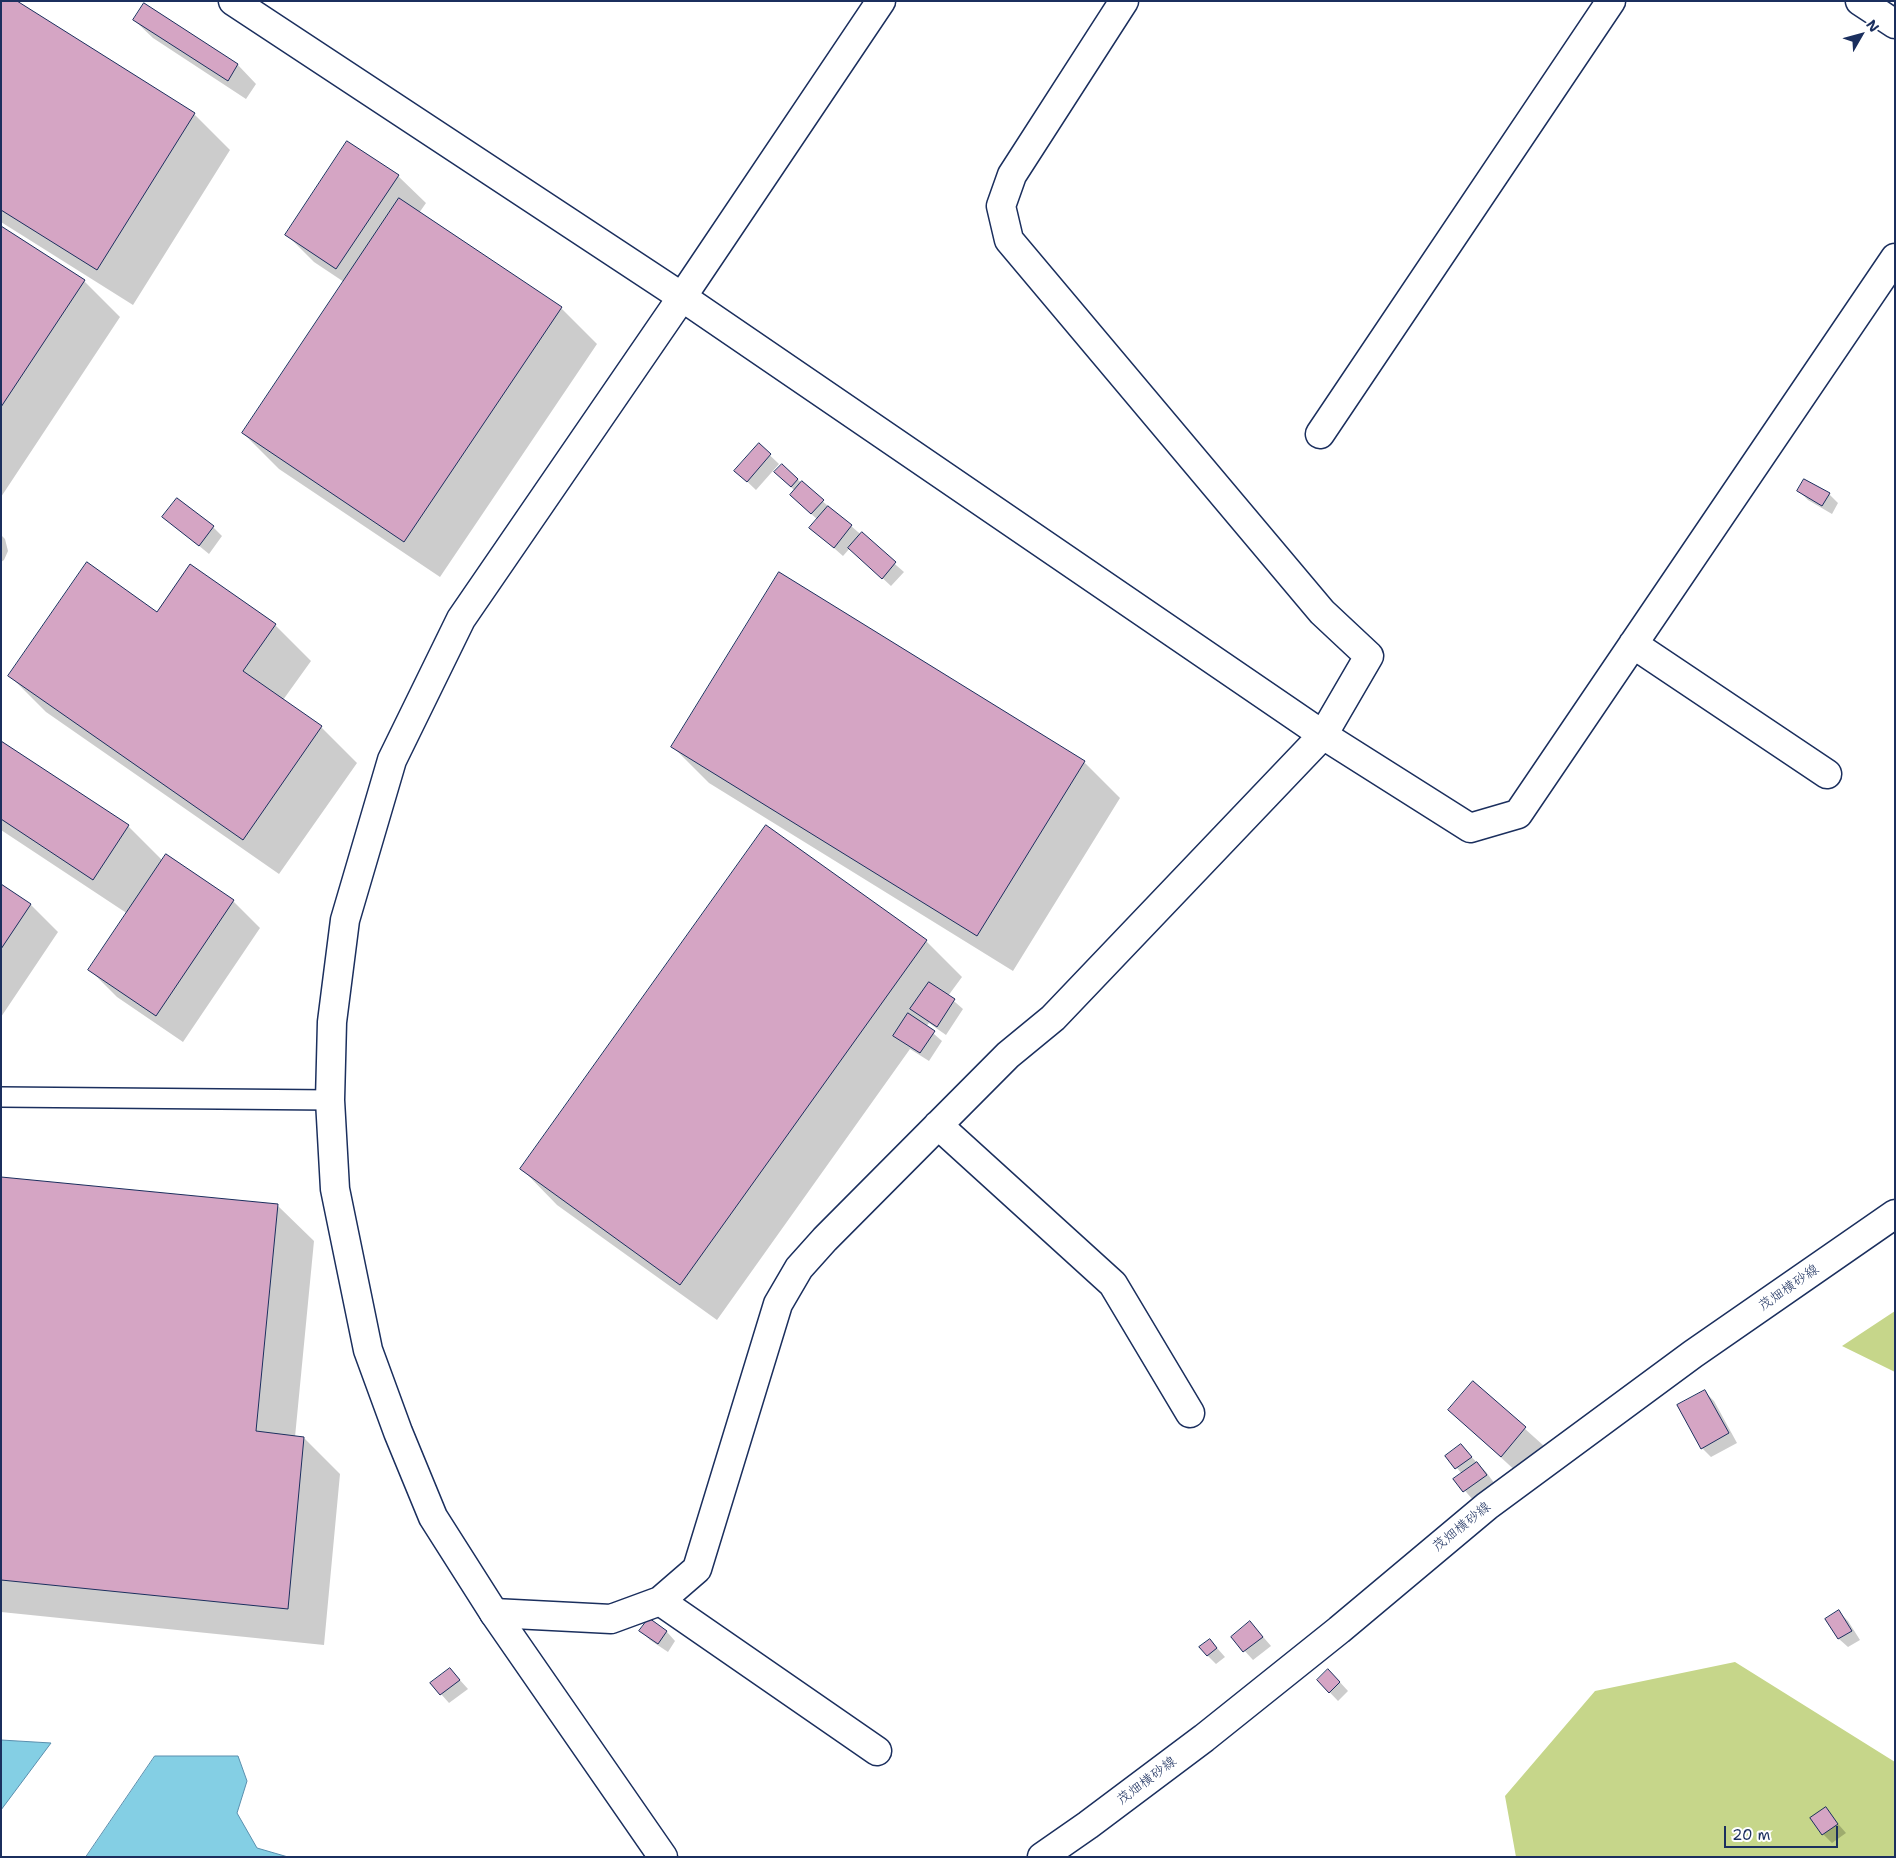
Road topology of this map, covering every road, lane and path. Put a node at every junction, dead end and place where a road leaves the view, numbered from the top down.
1 (881, 1) edge
2 (1124, 1) edge
3 (1611, 1) edge
4 (1860, 1) edge
5 (244, 4) edge
6 (1895, 24) edge
7 (1895, 258) edge
8 (682, 297) junction
9 (1320, 434) dead end
10 (1633, 644) junction
11 (1323, 735) junction
12 (1827, 774) dead end
13 (1, 1097) edge
14 (330, 1100) junction
15 (938, 1125) junction
16 (1895, 1214) edge
17 (1190, 1413) dead end
18 (660, 1602) junction
19 (494, 1613) junction
20 (877, 1751) dead end
21 (663, 1857) edge
22 (1042, 1857) edge

1 - 8 street
2 - 11 street
3 - 9 street
4 - 6 street
5 - 8 street
7 - 10 street
8 - 11 street
8 - 14 street
10 - 11 street
10 - 12 street
11 - 15 street
13 - 14 lane
14 - 19 street
15 - 17 street
15 - 18 street
16 - 22 street, 茂畑横砂線
18 - 19 street
18 - 20 street
19 - 21 street

